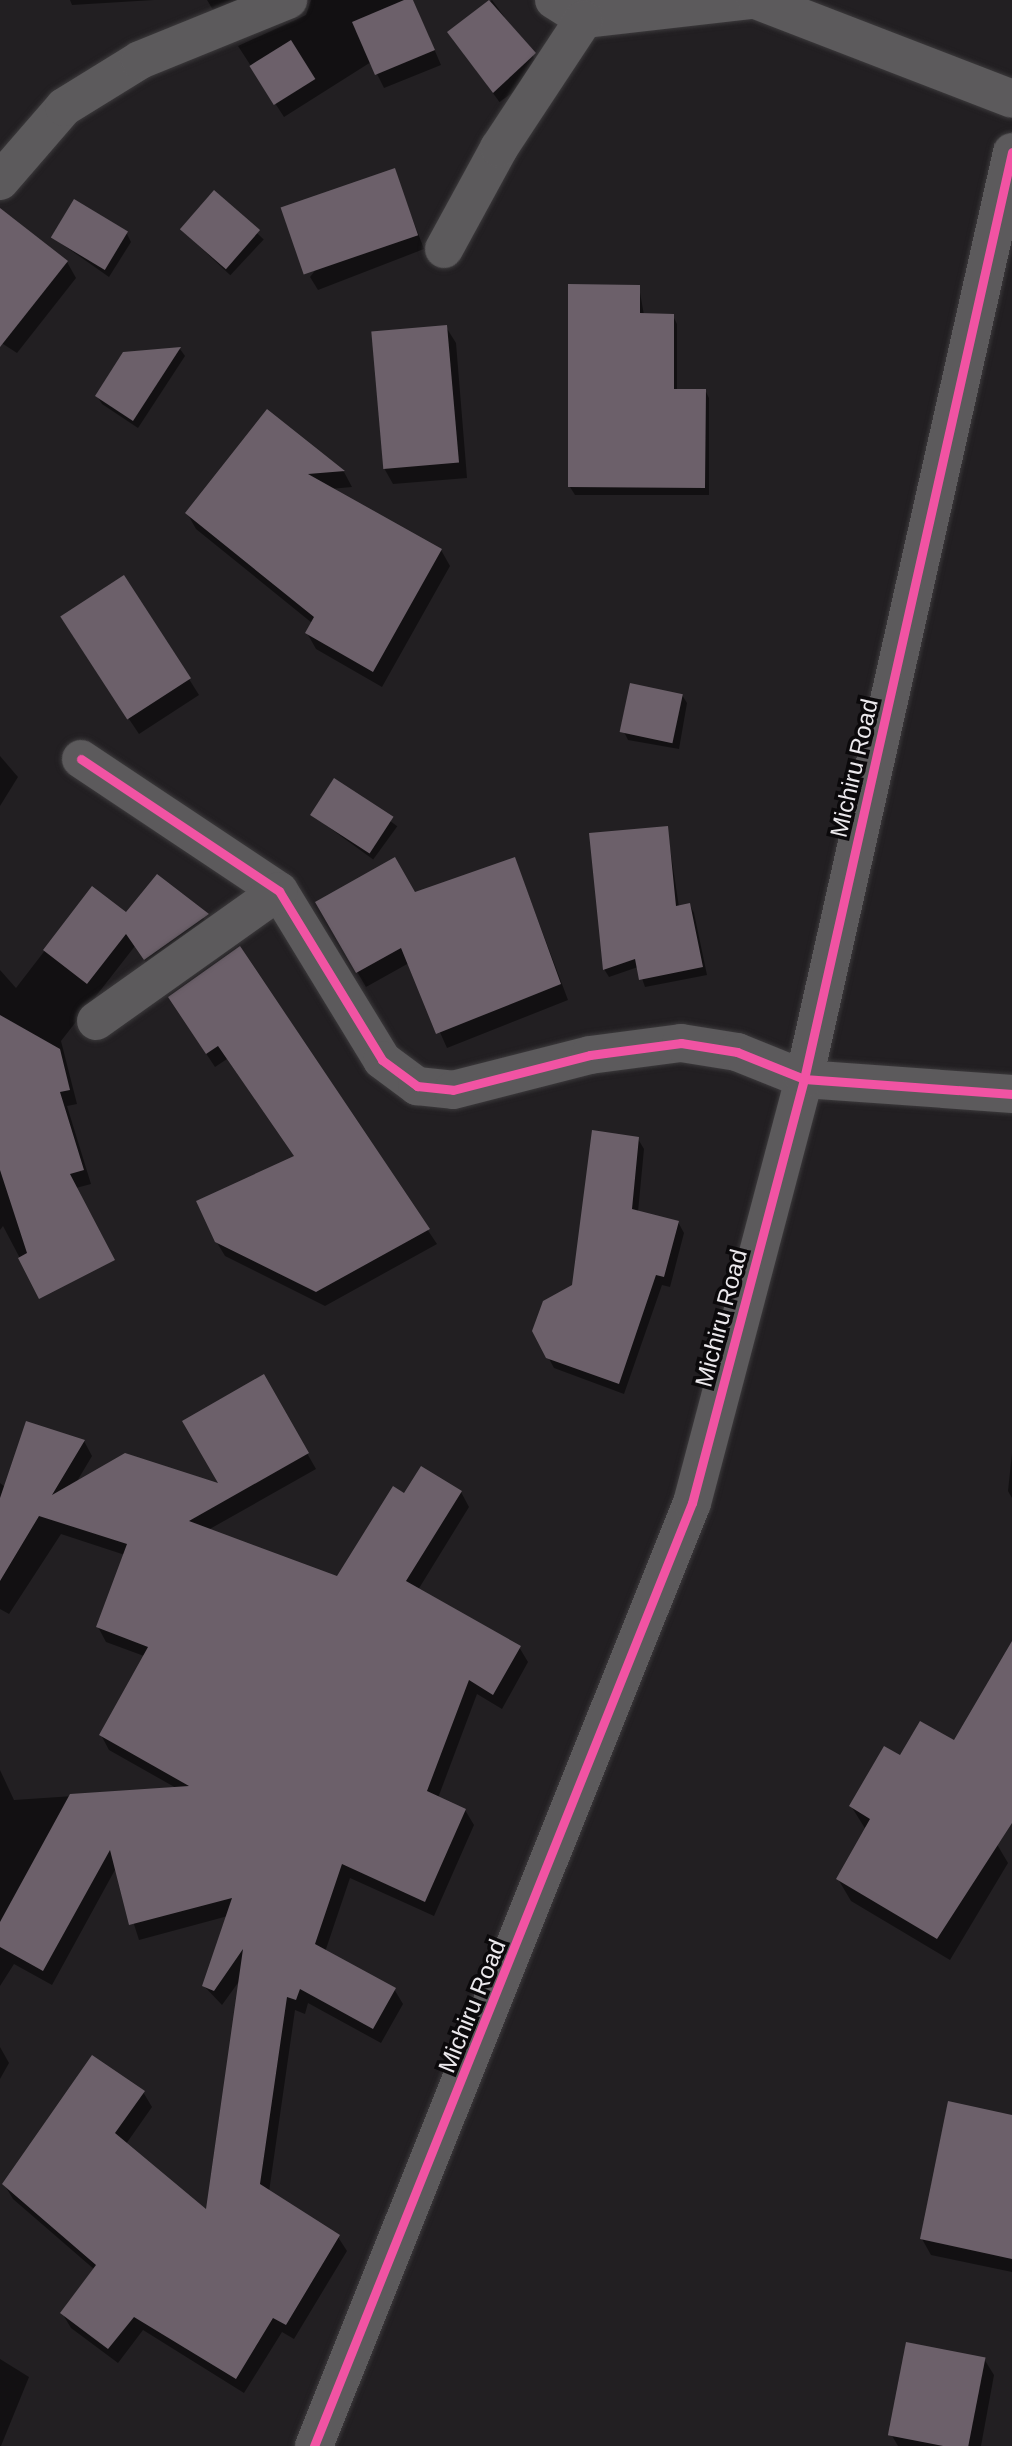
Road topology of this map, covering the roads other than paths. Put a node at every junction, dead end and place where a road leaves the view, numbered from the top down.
1 (288, 0) edge
2 (750, 0) edge
3 (756, 0) edge
4 (569, 9) edge
5 (1012, 100) edge
6 (1012, 152) edge
7 (0, 181) edge
8 (444, 249) dead end
9 (81, 759) dead end
10 (279, 891) junction
11 (96, 1021) dead end
12 (804, 1079) junction
13 (1012, 1094) edge
14 (314, 2446) edge

1 - 7 street
2 - 4 street
3 - 5 street
4 - 8 street
6 - 12 street, Michiru Road
9 - 10 street
10 - 11 street
10 - 12 street
12 - 13 street
12 - 14 street, Michiru Road

